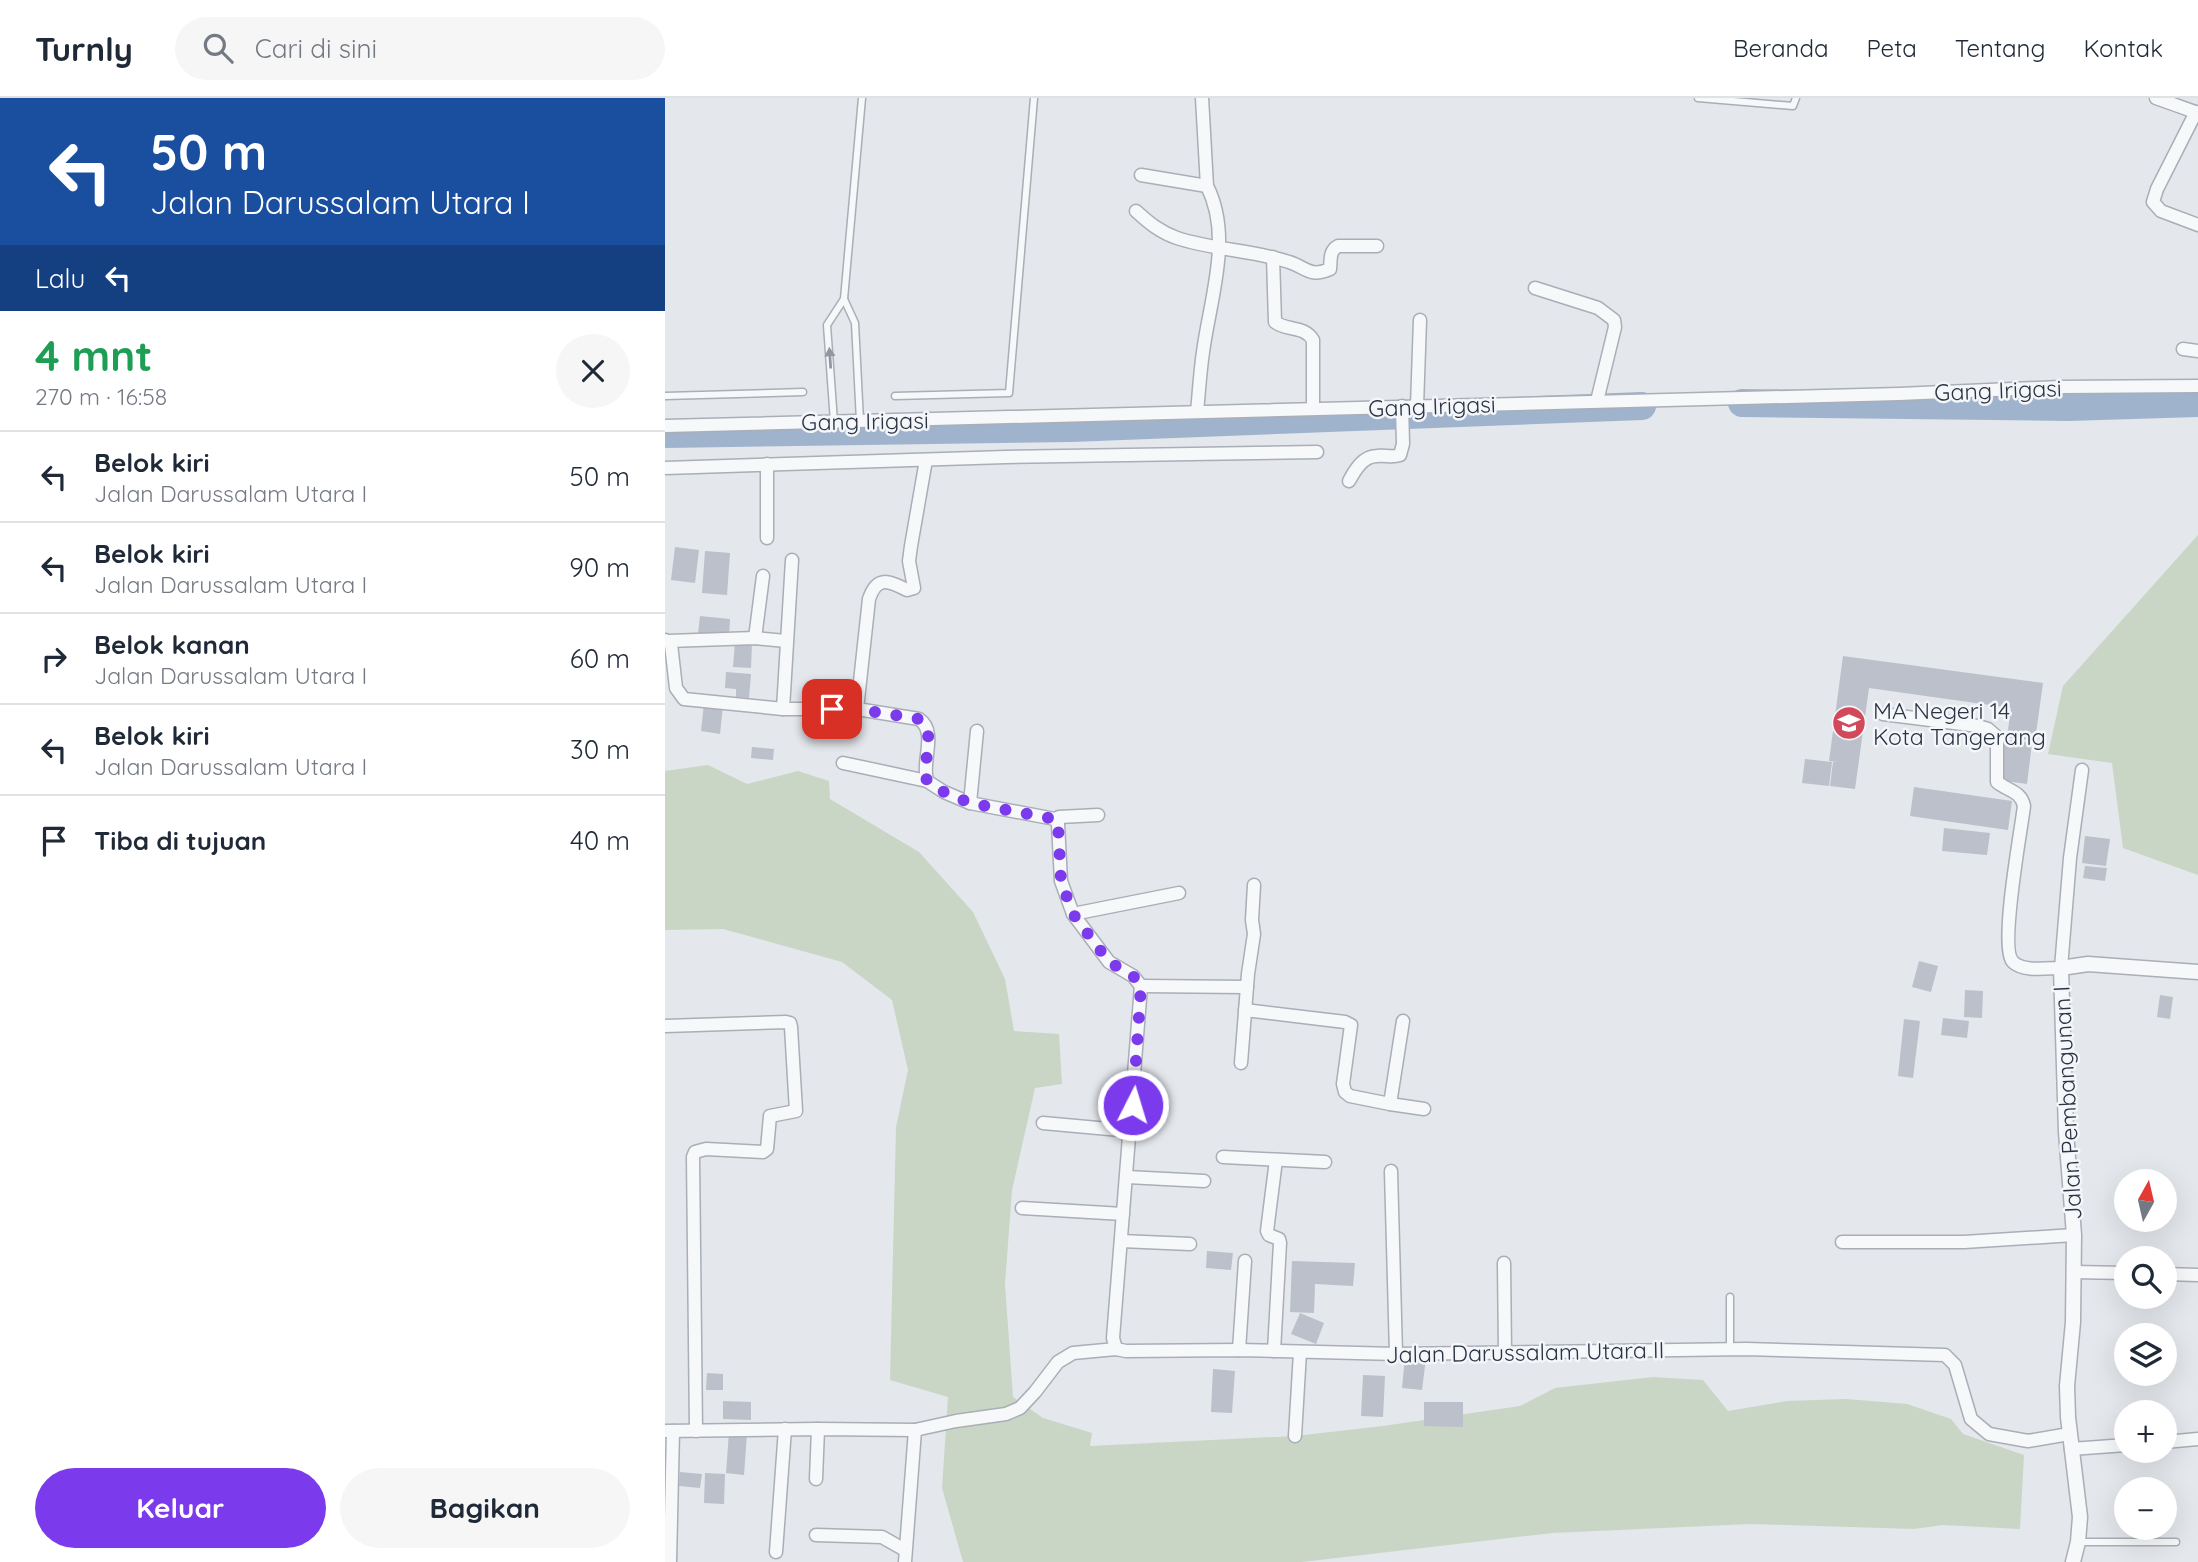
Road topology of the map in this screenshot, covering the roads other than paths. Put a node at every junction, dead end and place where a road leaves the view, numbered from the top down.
1 (862, 98) edge
2 (1034, 98) edge
3 (1202, 98) edge
4 (1698, 98) edge
5 (1796, 98) edge
6 (2156, 98) edge
7 (2197, 113) edge
8 (1141, 175) dead end
9 (1207, 186) junction
10 (1136, 211) dead end
11 (2198, 225) edge
12 (1219, 246) junction
13 (1377, 246) dead end
14 (1273, 257) junction
15 (1535, 288) dead end
16 (844, 299) junction
17 (1420, 320) dead end
18 (2183, 349) dead end
19 (2198, 351) edge
20 (2198, 386) edge
21 (803, 392) dead end
22 (665, 396) edge
23 (895, 396) dead end
24 (1597, 401) junction
25 (1416, 406) junction
26 (1313, 409) junction
27 (1402, 409) junction
28 (1197, 412) junction
29 (834, 422) junction
30 (860, 422) junction
31 (665, 426) edge
32 (1317, 452) dead end
33 (926, 460) junction
34 (767, 464) junction
35 (665, 468) edge
36 (1349, 481) dead end
37 (767, 538) dead end
38 (792, 560) dead end
39 (763, 576) dead end
40 (755, 639) junction
41 (667, 640) edge
42 (786, 641) junction
43 (783, 709) junction
44 (857, 709) junction
45 (1883, 714) dead end
46 (977, 731) dead end
47 (843, 762) dead end
48 (2082, 770) dead end
49 (927, 781) junction
50 (970, 803) junction
51 (1098, 815) dead end
52 (1055, 819) junction
53 (1254, 884) dead end
54 (1179, 893) dead end
55 (1073, 914) junction
56 (2061, 968) junction
57 (2198, 972) edge
58 (1141, 986) junction
59 (1247, 987) junction
60 (1245, 1010) junction
61 (1403, 1021) dead end
62 (665, 1026) edge
63 (1241, 1063) dead end
64 (1390, 1104) junction
65 (1425, 1109) dead end
66 (1043, 1123) dead end
67 (1131, 1131) junction
68 (1223, 1157) dead end
69 (1276, 1160) junction
70 (1325, 1162) dead end
71 (1391, 1171) dead end
72 (1127, 1177) junction
73 (1204, 1181) dead end
74 (1022, 1208) dead end
75 (1123, 1214) junction
76 (2074, 1234) junction
77 (1121, 1241) junction
78 (1842, 1242) dead end
79 (1189, 1244) dead end
80 (1245, 1261) dead end
81 (1504, 1263) dead end
82 (2074, 1272) junction
83 (2114, 1273) edge
84 (2177, 1274) edge
85 (2198, 1275) edge
86 (1730, 1297) dead end
87 (1116, 1349) junction
88 (1730, 1349) junction
89 (1239, 1350) junction
90 (1274, 1351) junction
91 (1300, 1352) junction
92 (1505, 1352) junction
93 (1396, 1354) junction
94 (785, 1429) junction
95 (818, 1429) junction
96 (915, 1430) junction
97 (669, 1431) edge
98 (696, 1431) junction
99 (2069, 1434) junction
100 (1295, 1436) dead end
101 (2198, 1439) edge
102 (2177, 1441) edge
103 (2114, 1446) edge
104 (2071, 1449) junction
105 (816, 1479) dead end
106 (815, 1535) dead end
107 (2078, 1542) junction
108 (2176, 1542) dead end
109 (776, 1552) dead end
110 (905, 1556) edge
111 (670, 1562) edge
112 (2073, 1562) edge

1 - 16 lane
2 - 23 lane
3 - 9 street
4 - 5 lane
6 - 7 street
7 - 11 street
8 - 9 street
9 - 12 street
10 - 12 street
12 - 14 street
12 - 28 street
13 - 14 street
14 - 26 street
15 - 24 street
29 -> 16 lane
16 - 30 lane
17 - 25 street
18 - 19 street
20 - 24 street, Gang Irigasi
21 - 22 lane
24 - 25 street, Gang Irigasi
25 - 27 street, Gang Irigasi
26 - 27 street, Gang Irigasi
26 - 28 street, Gang Irigasi
27 - 36 street
28 - 30 street, Gang Irigasi
29 - 30 street, Gang Irigasi
29 - 31 street, Gang Irigasi
32 - 33 street
33 - 34 street
33 - 44 street
34 - 35 street
34 - 37 street
38 - 42 street
39 - 40 street
40 - 41 street
40 - 42 street
41 - 43 street
42 - 43 street
43 - 44 street
44 - 49 street
45 - 56 street, Jalan Pembangunan I
46 - 50 street
47 - 49 street
48 - 56 street
49 - 50 street
50 - 52 street
51 - 52 street
52 - 55 street
53 - 59 street
54 - 55 street
55 - 58 street
56 - 57 street
56 - 76 street, Jalan Pembangunan I
58 - 59 street
58 - 67 street
59 - 60 street
60 - 63 street
60 - 64 street
61 - 64 street
62 - 98 street
64 - 65 street
66 - 67 street
67 - 72 street
68 - 69 street
69 - 70 street
69 - 90 street
71 - 93 street
72 - 73 street
72 - 75 street
74 - 75 street
75 - 77 street
76 - 78 street
76 - 82 street, Jalan Pembangunan I
77 - 79 street
77 - 87 street
80 - 89 street
81 - 92 street
82 - 83 street
82 - 99 street, Jalan Pembangunan I
84 - 85 street
86 - 88 lane
87 - 89 street, Jalan Darussalam Utara II
87 - 96 street, Jalan Darussalam Utara II
88 - 92 street, Jalan Darussalam Utara II
88 - 99 street, Jalan Darussalam Utara II
89 - 90 street, Jalan Darussalam Utara II
90 - 91 street, Jalan Darussalam Utara II
91 - 93 street, Jalan Darussalam Utara II
91 - 100 street
92 - 93 street, Jalan Darussalam Utara II
94 - 95 street, Jalan Darussalam Utara II
94 - 98 street, Jalan Darussalam Utara II
94 - 109 street
95 - 96 street, Jalan Darussalam Utara II
95 - 105 street
96 - 110 street
97 - 98 street, Jalan Darussalam Utara II
97 - 111 street
99 - 104 street, Jalan Pembangunan I
101 - 102 street
103 - 104 street
104 - 107 street, Jalan Pembangunan I
106 - 110 street
107 - 108 lane
107 - 112 street, Jalan Pembangunan I

